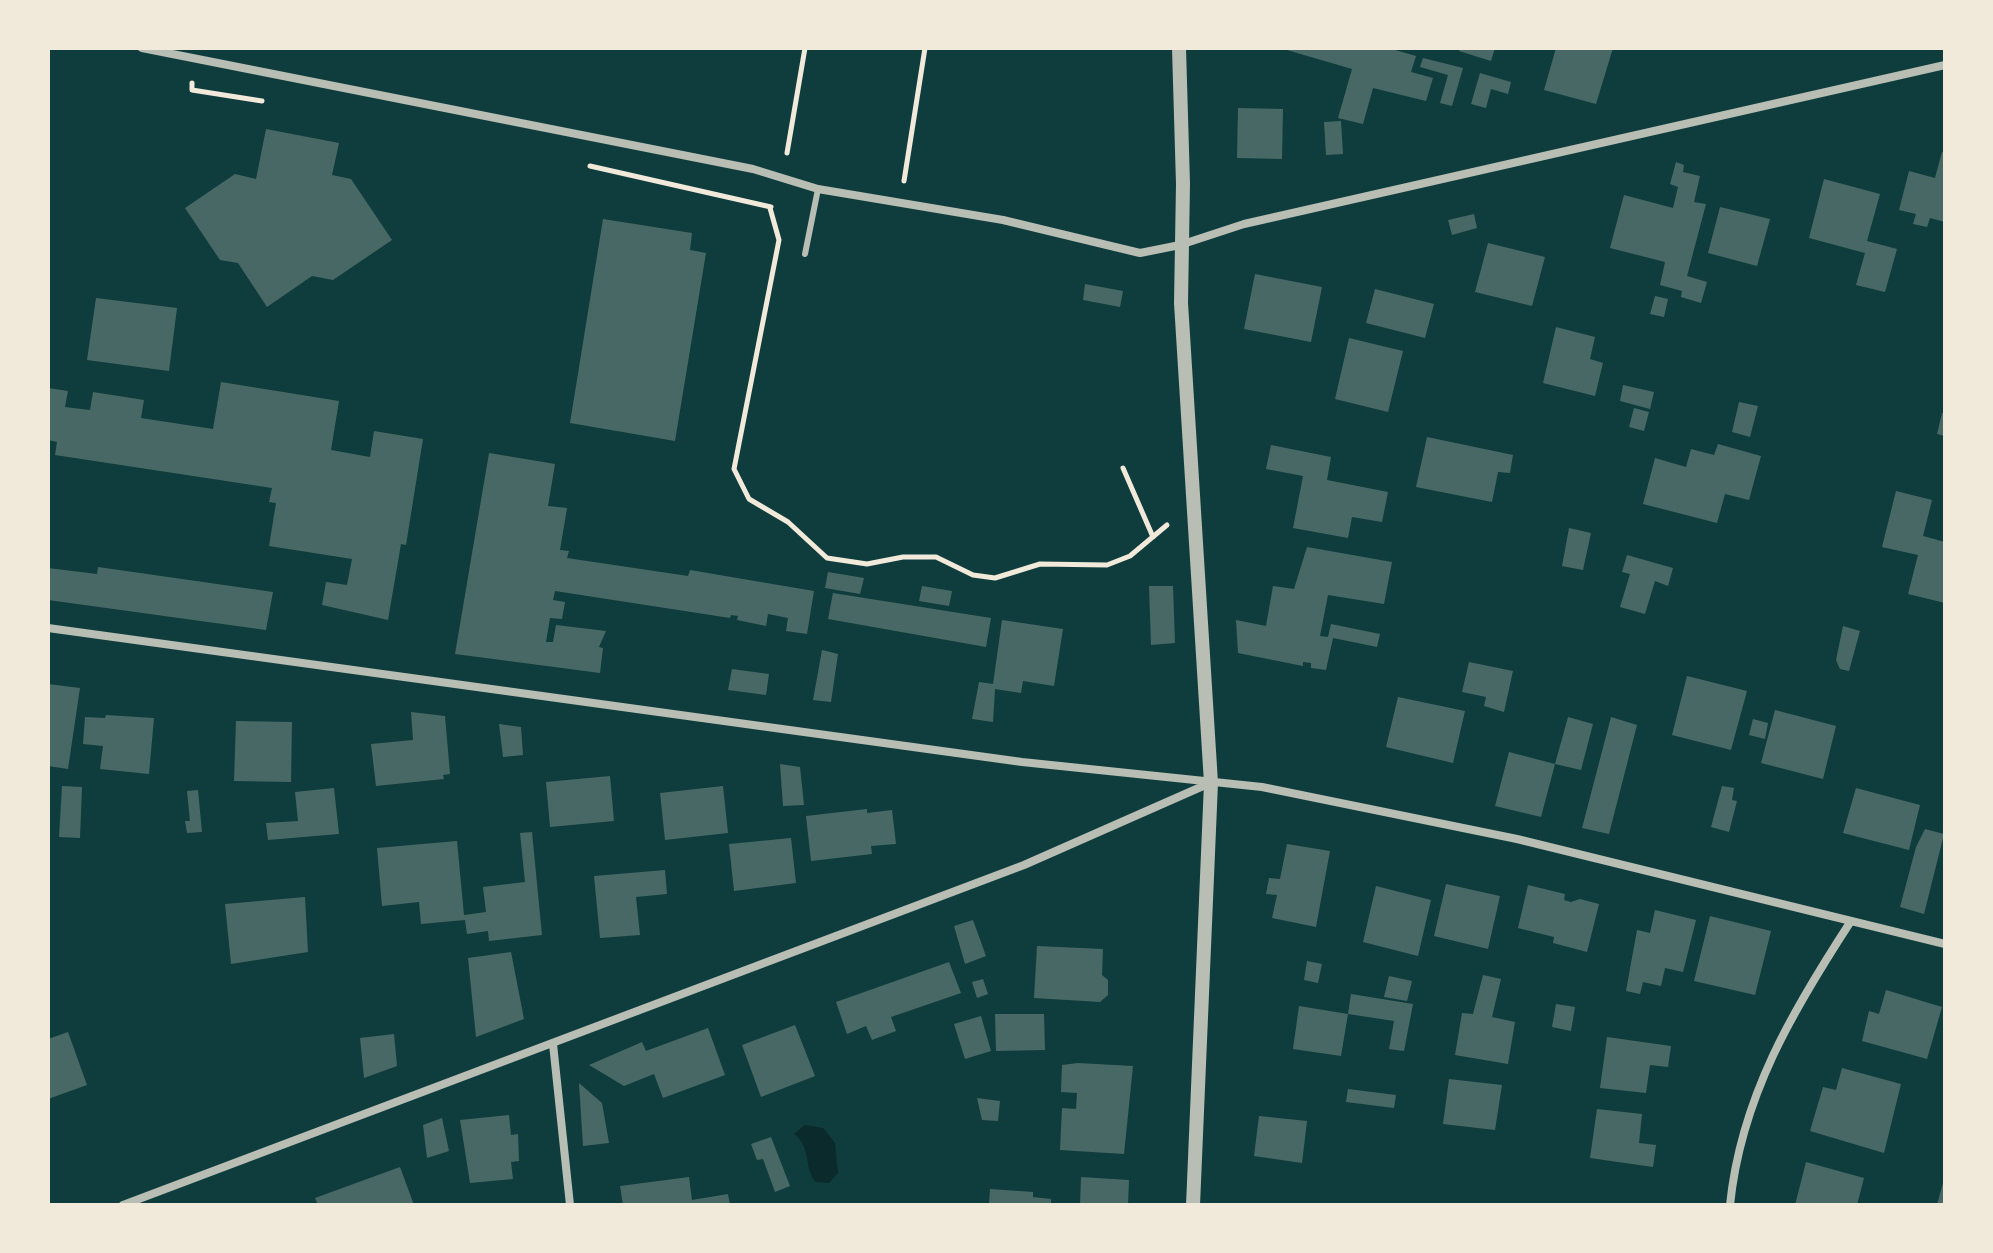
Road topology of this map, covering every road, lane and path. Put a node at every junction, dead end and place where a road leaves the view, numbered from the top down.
1 (142, 48) edge
2 (805, 48) edge
3 (925, 48) edge
4 (1179, 48) edge
5 (1945, 65) edge
6 (779, 177) junction
7 (818, 189) junction
8 (901, 202) junction
9 (770, 208) dead end
10 (1180, 245) junction
11 (805, 254) dead end
12 (1123, 468) dead end
13 (1195, 517) junction
14 (1153, 537) junction
15 (48, 628) edge
16 (1211, 783) junction
17 (1851, 921) junction
18 (1945, 944) edge
19 (553, 1044) junction
20 (123, 1205) edge
21 (570, 1205) edge
22 (1193, 1205) edge
23 (1730, 1205) edge

1 - 6 street
2 - 6 path
3 - 8 path
4 - 10 street
5 - 10 street
6 - 7 street
7 - 8 street
7 - 11 lane
8 - 10 street
9 - 14 path
10 - 13 street
12 - 14 path
13 - 14 path
13 - 16 street
15 - 16 street
16 - 17 street
16 - 19 street
16 - 22 street
17 - 18 street
17 - 23 street
19 - 20 street
19 - 21 street

